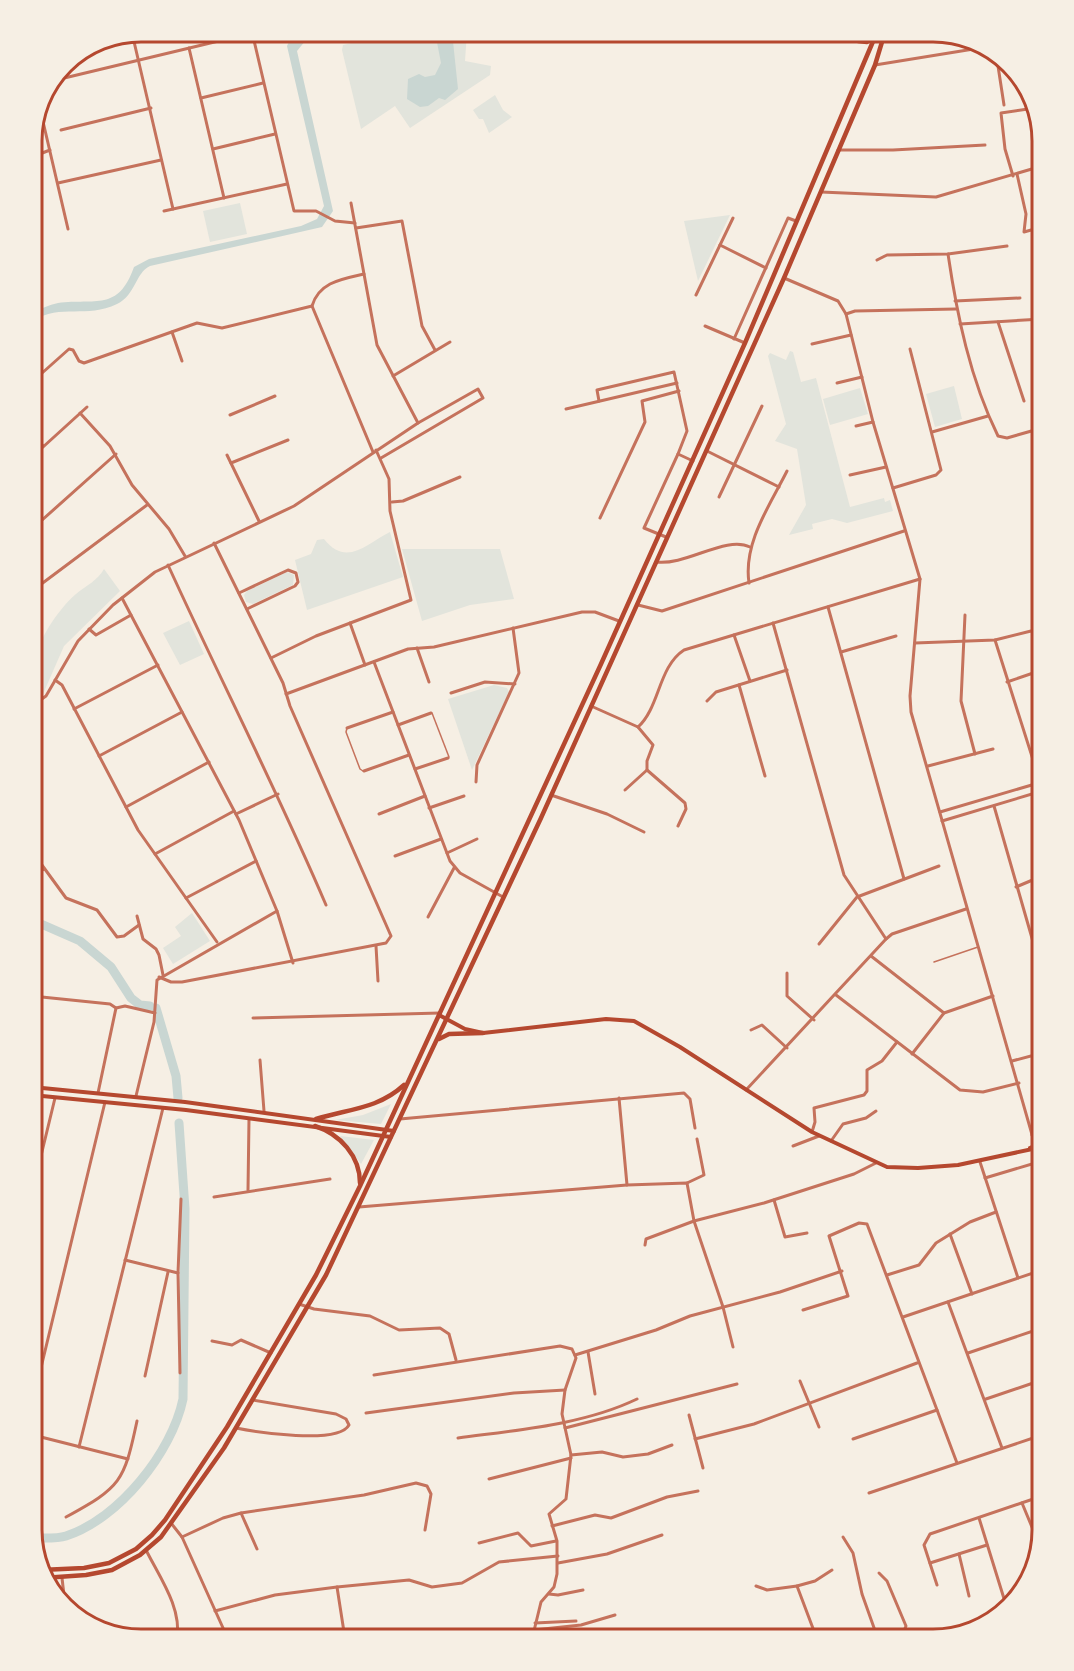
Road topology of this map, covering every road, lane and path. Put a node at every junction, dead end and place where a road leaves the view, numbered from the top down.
1 (213, 42) edge
2 (254, 42) edge
3 (872, 42) edge
4 (882, 42) edge
5 (134, 43) edge
6 (189, 48) junction
7 (967, 48) edge
8 (139, 60) junction
9 (874, 65) junction
10 (998, 67) edge
11 (65, 78) edge
12 (263, 83) junction
13 (201, 98) junction
14 (1004, 105) dead end
15 (151, 108) junction
16 (1027, 109) edge
17 (43, 125) edge
18 (61, 130) dead end
19 (275, 134) junction
20 (985, 145) dead end
21 (213, 149) junction
22 (50, 150) junction
23 (838, 150) junction
24 (42, 153) edge
25 (162, 160) junction
26 (1032, 169) edge
27 (1015, 175) junction
28 (58, 183) junction
29 (287, 184) junction
30 (820, 192) junction
31 (224, 198) junction
32 (351, 203) dead end
33 (173, 209) junction
34 (164, 211) dead end
35 (733, 218) dead end
36 (798, 222) junction
37 (355, 225) junction
38 (68, 229) dead end
39 (1032, 230) edge
40 (720, 245) junction
41 (1007, 246) dead end
42 (948, 254) junction
43 (877, 260) dead end
44 (766, 268) junction
45 (364, 274) junction
46 (784, 278) junction
47 (696, 295) dead end
48 (1020, 298) dead end
49 (955, 302) junction
50 (312, 306) junction
51 (956, 309) junction
52 (846, 314) junction
53 (1032, 320) edge
54 (998, 322) junction
55 (960, 324) junction
56 (705, 327) dead end
57 (172, 331) junction
58 (851, 335) junction
59 (734, 339) junction
60 (450, 342) dead end
61 (745, 344) junction
62 (812, 344) dead end
63 (910, 349) dead end
64 (435, 350) junction
65 (182, 361) dead end
66 (42, 372) edge
67 (393, 376) junction
68 (862, 377) junction
69 (677, 383) junction
70 (837, 383) dead end
71 (679, 391) junction
72 (275, 396) dead end
73 (599, 401) junction
74 (1024, 401) dead end
75 (762, 406) dead end
76 (87, 407) dead end
77 (566, 409) dead end
78 (80, 413) junction
79 (230, 415) dead end
80 (988, 416) junction
81 (873, 422) junction
82 (418, 423) junction
83 (856, 426) dead end
84 (1032, 430) edge
85 (932, 432) junction
86 (288, 440) dead end
87 (44, 447) edge
88 (706, 450) junction
89 (374, 451) junction
90 (116, 454) junction
91 (678, 454) junction
92 (227, 455) dead end
93 (381, 458) junction
94 (693, 461) junction
95 (231, 463) junction
96 (735, 465) junction
97 (886, 467) junction
98 (787, 471) dead end
99 (850, 475) dead end
100 (460, 477) dead end
101 (779, 487) junction
102 (893, 488) junction
103 (719, 497) dead end
104 (392, 502) junction
105 (147, 505) junction
106 (600, 518) dead end
107 (42, 521) edge
108 (259, 522) junction
109 (904, 531) junction
110 (659, 535) junction
111 (666, 537) junction
112 (214, 543) junction
113 (750, 547) junction
114 (185, 556) junction
115 (656, 562) junction
116 (168, 565) junction
117 (920, 579) junction
118 (749, 583) junction
119 (42, 584) edge
120 (239, 593) junction
121 (122, 598) junction
122 (636, 604) junction
123 (828, 607) junction
124 (247, 609) junction
125 (131, 615) junction
126 (965, 615) dead end
127 (619, 621) junction
128 (350, 623) junction
129 (773, 623) junction
130 (513, 628) junction
131 (89, 629) junction
132 (1032, 632) edge
133 (734, 635) junction
134 (896, 636) dead end
135 (995, 640) junction
136 (915, 643) junction
137 (962, 643) junction
138 (417, 648) junction
139 (841, 652) junction
140 (271, 658) junction
141 (375, 662) junction
142 (601, 664) junction
143 (158, 665) junction
144 (365, 665) junction
145 (608, 667) junction
146 (787, 670) junction
147 (1032, 673) edge
148 (55, 680) junction
149 (750, 681) junction
150 (1007, 681) junction
151 (429, 682) dead end
152 (515, 684) junction
153 (739, 685) junction
154 (451, 693) dead end
155 (286, 694) junction
156 (42, 699) edge
157 (707, 701) dead end
158 (591, 706) junction
159 (74, 709) junction
160 (182, 712) junction
161 (393, 712) junction
162 (431, 713) joint
163 (398, 725) junction
164 (638, 727) junction
165 (347, 728) joint
166 (993, 749) dead end
167 (409, 754) junction
168 (975, 754) junction
169 (1032, 755) edge
170 (99, 756) junction
171 (448, 758) joint
172 (208, 762) junction
173 (928, 766) junction
174 (415, 769) junction
175 (647, 770) junction
176 (364, 771) joint
177 (765, 776) dead end
178 (476, 782) dead end
179 (1032, 785) edge
180 (625, 790) dead end
181 (1032, 793) edge
182 (278, 794) junction
183 (551, 795) junction
184 (425, 796) junction
185 (464, 796) dead end
186 (994, 806) junction
187 (126, 807) junction
188 (429, 808) junction
189 (235, 812) junction
190 (940, 812) junction
191 (379, 814) dead end
192 (942, 821) junction
193 (678, 826) dead end
194 (644, 832) dead end
195 (441, 839) junction
196 (477, 839) dead end
197 (447, 853) junction
198 (155, 854) junction
199 (395, 856) dead end
200 (257, 861) junction
201 (42, 866) edge
202 (939, 866) dead end
203 (454, 868) junction
204 (44, 869) joint
205 (904, 879) junction
206 (1032, 880) edge
207 (1016, 887) junction
208 (496, 893) junction
209 (503, 897) junction
210 (857, 897) junction
211 (186, 898) junction
212 (326, 905) dead end
213 (966, 909) junction
214 (277, 911) junction
215 (137, 916) dead end
216 (428, 917) dead end
217 (139, 925) junction
218 (886, 939) junction
219 (1032, 940) edge
220 (218, 943) junction
221 (819, 944) dead end
222 (376, 946) junction
223 (978, 947) junction
224 (871, 956) junction
225 (934, 962) dead end
226 (293, 963) junction
227 (787, 973) dead end
228 (163, 975) junction
229 (159, 977) junction
230 (378, 981) dead end
231 (836, 995) junction
232 (993, 996) junction
233 (42, 997) edge
234 (116, 1008) junction
235 (944, 1013) junction
236 (155, 1014) junction
237 (439, 1014) junction
238 (253, 1018) dead end
239 (447, 1019) junction
240 (814, 1020) junction
241 (751, 1030) dead end
242 (483, 1033) junction
243 (437, 1041) junction
244 (897, 1042) junction
245 (787, 1048) junction
246 (912, 1054) junction
247 (1032, 1056) edge
248 (260, 1060) dead end
249 (1012, 1061) junction
250 (407, 1083) junction
251 (1019, 1083) junction
252 (42, 1088) edge
253 (747, 1090) junction
254 (98, 1093) junction
255 (42, 1096) edge
256 (136, 1096) junction
257 (55, 1098) junction
258 (619, 1098) junction
259 (105, 1102) junction
260 (163, 1108) junction
261 (264, 1111) junction
262 (876, 1111) dead end
263 (249, 1119) junction
264 (316, 1119) junction
265 (400, 1119) junction
266 (315, 1126) junction
267 (695, 1128) dead end
268 (386, 1129) junction
269 (394, 1131) junction
270 (812, 1132) junction
271 (383, 1135) junction
272 (1032, 1135) edge
273 (819, 1136) junction
274 (391, 1137) junction
275 (697, 1139) dead end
276 (831, 1141) junction
277 (793, 1146) dead end
278 (1032, 1147) edge
279 (1027, 1150) junction
280 (1032, 1150) edge
281 (42, 1152) edge
282 (980, 1162) junction
283 (876, 1163) junction
284 (1032, 1164) edge
285 (985, 1178) junction
286 (330, 1179) dead end
287 (687, 1183) junction
288 (627, 1185) junction
289 (360, 1186) junction
290 (248, 1190) junction
291 (214, 1197) dead end
292 (181, 1199) dead end
293 (774, 1200) junction
294 (359, 1207) junction
295 (996, 1212) junction
296 (694, 1221) junction
297 (807, 1233) dead end
298 (950, 1234) junction
299 (645, 1245) dead end
300 (125, 1260) junction
301 (842, 1271) junction
302 (168, 1272) junction
303 (178, 1273) junction
304 (1032, 1273) edge
305 (887, 1275) junction
306 (1018, 1278) junction
307 (972, 1294) junction
308 (948, 1302) junction
309 (298, 1304) junction
310 (723, 1307) junction
311 (307, 1308) junction
312 (803, 1310) dead end
313 (903, 1317) junction
314 (1032, 1331) edge
315 (212, 1341) dead end
316 (733, 1347) dead end
317 (588, 1352) junction
318 (271, 1353) junction
319 (968, 1353) junction
320 (575, 1355) junction
321 (456, 1360) junction
322 (918, 1363) junction
323 (42, 1364) edge
324 (180, 1373) dead end
325 (374, 1375) dead end
326 (145, 1376) dead end
327 (800, 1381) dead end
328 (1032, 1383) edge
329 (737, 1384) dead end
330 (565, 1390) junction
331 (595, 1394) dead end
332 (637, 1399) dead end
333 (986, 1399) junction
334 (253, 1400) junction
335 (809, 1403) junction
336 (937, 1410) junction
337 (366, 1413) dead end
338 (689, 1415) dead end
339 (137, 1420) dead end
340 (563, 1422) junction
341 (819, 1427) dead end
342 (236, 1428) junction
343 (564, 1428) junction
344 (42, 1437) edge
345 (458, 1438) dead end
346 (695, 1438) junction
347 (1032, 1438) edge
348 (853, 1439) dead end
349 (672, 1445) dead end
350 (79, 1446) junction
351 (1002, 1448) junction
352 (571, 1457) junction
353 (128, 1459) junction
354 (957, 1463) junction
355 (703, 1468) dead end
356 (489, 1479) dead end
357 (698, 1491) dead end
358 (869, 1494) dead end
359 (1032, 1500) edge
360 (1022, 1503) junction
361 (241, 1514) junction
362 (66, 1517) dead end
363 (979, 1518) junction
364 (165, 1520) junction
365 (172, 1523) junction
366 (552, 1526) junction
367 (1032, 1527) edge
368 (425, 1530) dead end
369 (662, 1535) dead end
370 (182, 1537) junction
371 (843, 1537) dead end
372 (556, 1541) junction
373 (479, 1543) dead end
374 (987, 1545) junction
375 (257, 1549) dead end
376 (146, 1550) junction
377 (959, 1554) junction
378 (558, 1556) junction
379 (558, 1563) junction
380 (930, 1563) junction
381 (50, 1570) edge
382 (832, 1570) dead end
383 (879, 1573) dead end
384 (55, 1578) edge
385 (62, 1578) junction
386 (937, 1585) dead end
387 (756, 1586) dead end
388 (797, 1586) junction
389 (337, 1587) junction
390 (584, 1590) dead end
391 (63, 1591) edge
392 (549, 1594) junction
393 (969, 1596) dead end
394 (1004, 1599) edge
395 (215, 1611) junction
396 (615, 1615) dead end
397 (576, 1621) dead end
398 (535, 1623) junction
399 (179, 1629) edge
400 (223, 1629) edge
401 (344, 1629) edge
402 (534, 1629) edge
403 (543, 1629) edge
404 (813, 1629) edge
405 (875, 1629) edge
406 (905, 1629) edge

1 - 6 street
2 - 12 street
3 - 36 main road
4 - 9 main road
5 - 8 street
6 - 8 street
6 - 13 street
7 - 9 street
8 - 11 street
8 - 15 street
9 - 23 main road
10 - 14 street
12 - 13 street
12 - 19 street
13 - 21 street
15 - 18 street
15 - 25 street
16 - 27 street
17 - 22 street
19 - 21 street
19 - 29 street
20 - 23 street
21 - 31 street
22 - 24 street
22 - 28 street
23 - 30 main road
25 - 28 street
25 - 33 street
26 - 27 street
27 - 30 street
27 - 39 street
28 - 38 street
29 - 31 street
29 - 37 street
30 - 46 main road
31 - 33 street
32 - 37 street
33 - 34 street
35 - 40 street
36 - 44 street
36 - 61 main road
37 - 45 street
37 - 64 street
40 - 44 street
40 - 47 street
41 - 42 street
42 - 43 street
42 - 49 street
44 - 59 street
45 - 50 street
45 - 67 street
46 - 52 street
46 - 88 main road
48 - 49 street
49 - 51 street
50 - 57 street
50 - 89 street
51 - 52 street
51 - 55 street
52 - 58 street
53 - 54 street
54 - 55 street
54 - 74 street
55 - 80 street
56 - 59 street
57 - 65 street
57 - 66 street
58 - 62 street
58 - 68 street
59 - 61 street
60 - 64 street
61 - 94 main road
63 - 85 street
64 - 67 street
67 - 82 street
68 - 70 street
68 - 81 street
69 - 71 street
69 - 73 street
69 - 73 street
71 - 91 street
71 - 106 street
72 - 79 street
73 - 77 street
75 - 96 street
76 - 78 street
78 - 87 street
78 - 90 street
80 - 84 street
80 - 85 street
81 - 83 street
81 - 97 street
82 - 89 street
82 - 93 street
85 - 102 street
86 - 95 street
88 - 96 street
88 - 111 main road
89 - 93 street
89 - 108 street
90 - 105 street
90 - 107 street
91 - 94 street
91 - 110 street
92 - 95 street
93 - 104 street
94 - 110 main road
95 - 108 street
96 - 101 street
96 - 103 street
97 - 99 street
97 - 102 street
98 - 101 street
100 - 104 street
101 - 113 street
102 - 109 street
104 - 128 street
105 - 114 street
105 - 119 street
108 - 112 street
109 - 117 street
109 - 118 street
110 - 111 street
110 - 127 main road
111 - 115 main road
112 - 114 street
112 - 120 street
113 - 115 street
113 - 118 street
114 - 116 street
115 - 122 main road
116 - 121 street
116 - 182 street
117 - 123 street
117 - 136 street
118 - 122 street
120 - 124 street
120 - 124 street
121 - 125 street
121 - 131 street
122 - 145 main road
123 - 129 street
123 - 139 street
124 - 140 street
125 - 131 street
125 - 143 street
126 - 137 street
127 - 130 street
127 - 142 main road
128 - 140 street
128 - 144 street
129 - 133 street
129 - 146 street
130 - 138 street
130 - 152 street
131 - 148 street
132 - 135 street
133 - 149 street
133 - 164 street
134 - 139 street
135 - 137 street
135 - 150 street
136 - 137 street
136 - 173 street
137 - 168 street
138 - 141 street
138 - 151 street
139 - 205 street
140 - 155 street
141 - 144 street
141 - 161 street
142 - 145 main road
142 - 208 main road
143 - 159 street
143 - 160 street
144 - 155 street
145 - 158 main road
146 - 149 street
146 - 210 street
147 - 150 street
148 - 156 street
148 - 159 street
149 - 153 street
150 - 169 street
152 - 154 street
152 - 178 street
153 - 157 street
153 - 177 street
155 - 222 street
158 - 164 street
158 - 183 main road
159 - 170 street
160 - 170 street
160 - 172 street
161 - 163 street
161 - 165 street
162 - 163 street
162 - 171 lane
163 - 167 street
164 - 175 street
165 - 176 lane
166 - 168 street
167 - 174 street
167 - 176 street
168 - 173 street
170 - 187 street
171 - 174 street
172 - 187 street
172 - 189 street
173 - 190 street
174 - 184 street
175 - 180 street
175 - 193 street
179 - 190 street
181 - 186 street
182 - 189 street
182 - 212 street
183 - 194 street
183 - 209 main road
184 - 188 street
184 - 191 street
185 - 188 street
186 - 192 street
186 - 207 street
187 - 198 street
188 - 195 street
189 - 198 street
189 - 200 street
190 - 192 street
192 - 213 street
195 - 197 street
195 - 199 street
196 - 197 street
197 - 203 street
198 - 211 street
200 - 211 street
200 - 214 street
201 - 204 street
202 - 205 street
203 - 208 street
203 - 216 street
204 - 217 street
205 - 210 street
206 - 207 street
207 - 219 street
208 - 209 street
208 - 237 main road
209 - 239 main road
210 - 218 street
210 - 221 street
211 - 220 street
213 - 218 street
213 - 223 street
214 - 220 street
214 - 226 street
215 - 217 street
217 - 228 street
218 - 224 street
220 - 228 street
222 - 226 street
222 - 230 street
223 - 225 lane
223 - 232 street
224 - 231 street
224 - 235 street
226 - 229 street
227 - 240 street
228 - 229 street
229 - 236 street
231 - 240 street
231 - 244 street
232 - 235 street
232 - 249 street
233 - 234 street
234 - 236 street
234 - 254 street
235 - 246 street
236 - 256 street
237 - 238 street
237 - 239 main road
237 - 250 main road
239 - 242 main road
239 - 243 main road
240 - 245 street
241 - 245 street
242 - 243 main road
242 - 253 main road
243 - 265 main road
244 - 246 street
244 - 270 street
245 - 253 street
246 - 251 street
247 - 249 street
248 - 261 street
249 - 251 street
250 - 264 main road
250 - 268 main road
251 - 272 street
252 - 254 main road
253 - 270 main road
254 - 256 main road
255 - 257 main road
256 - 261 main road
257 - 259 main road
257 - 281 street
258 - 265 street
258 - 267 street
258 - 288 street
259 - 260 main road
259 - 323 street
260 - 263 main road
260 - 300 street
261 - 264 main road
262 - 276 street
263 - 266 main road
263 - 290 street
264 - 268 main road
265 - 269 main road
266 - 271 main road
266 - 289 main road
268 - 269 main road
268 - 271 main road
269 - 274 main road
270 - 273 main road
271 - 274 main road
271 - 289 main road
273 - 276 main road
273 - 277 street
274 - 294 main road
275 - 287 street
276 - 283 main road
278 - 279 main road
279 - 280 main road
279 - 282 main road
282 - 283 main road
282 - 285 street
283 - 293 street
284 - 285 street
285 - 295 street
286 - 290 street
287 - 288 street
287 - 296 street
288 - 294 street
289 - 309 main road
290 - 291 street
292 - 303 street
293 - 296 street
293 - 297 street
294 - 311 main road
295 - 298 street
295 - 306 street
296 - 299 street
296 - 310 street
298 - 305 street
298 - 307 street
300 - 302 street
300 - 350 street
301 - 305 street
301 - 310 street
301 - 312 street
302 - 303 street
302 - 326 street
303 - 324 street
304 - 306 street
305 - 313 street
306 - 307 street
307 - 308 street
308 - 313 street
308 - 319 street
309 - 311 street
309 - 318 main road
310 - 316 street
310 - 317 street
311 - 321 street
311 - 334 main road
313 - 322 street
314 - 319 street
315 - 318 street
317 - 320 street
317 - 331 street
318 - 364 main road
319 - 333 street
320 - 321 street
320 - 330 street
321 - 325 street
322 - 335 street
322 - 336 street
327 - 335 street
328 - 333 street
329 - 343 street
330 - 337 street
330 - 340 street
332 - 340 street
333 - 351 street
334 - 342 main road
334 - 342 street
335 - 341 street
335 - 346 street
336 - 348 street
336 - 354 street
338 - 346 street
339 - 353 street
340 - 343 street
340 - 345 street
342 - 365 main road
343 - 352 street
344 - 350 street
346 - 355 street
347 - 351 street
349 - 352 street
350 - 353 street
351 - 354 street
352 - 356 street
352 - 366 street
353 - 362 street
354 - 358 street
357 - 366 street
359 - 360 street
360 - 363 street
360 - 367 street
361 - 368 street
361 - 370 street
361 - 375 street
363 - 374 street
363 - 380 street
364 - 365 street
364 - 381 main road
365 - 370 street
365 - 376 main road
366 - 372 street
369 - 379 street
370 - 395 street
371 - 405 street
372 - 373 street
372 - 378 street
374 - 377 street
374 - 394 street
376 - 385 main road
376 - 399 street
377 - 380 street
377 - 393 street
378 - 379 street
378 - 389 street
379 - 392 street
380 - 386 street
382 - 388 street
383 - 406 street
384 - 385 main road
385 - 391 street
387 - 388 street
388 - 404 street
389 - 395 street
389 - 401 street
390 - 392 street
392 - 398 street
395 - 400 street
396 - 403 street
397 - 398 street
398 - 402 street

